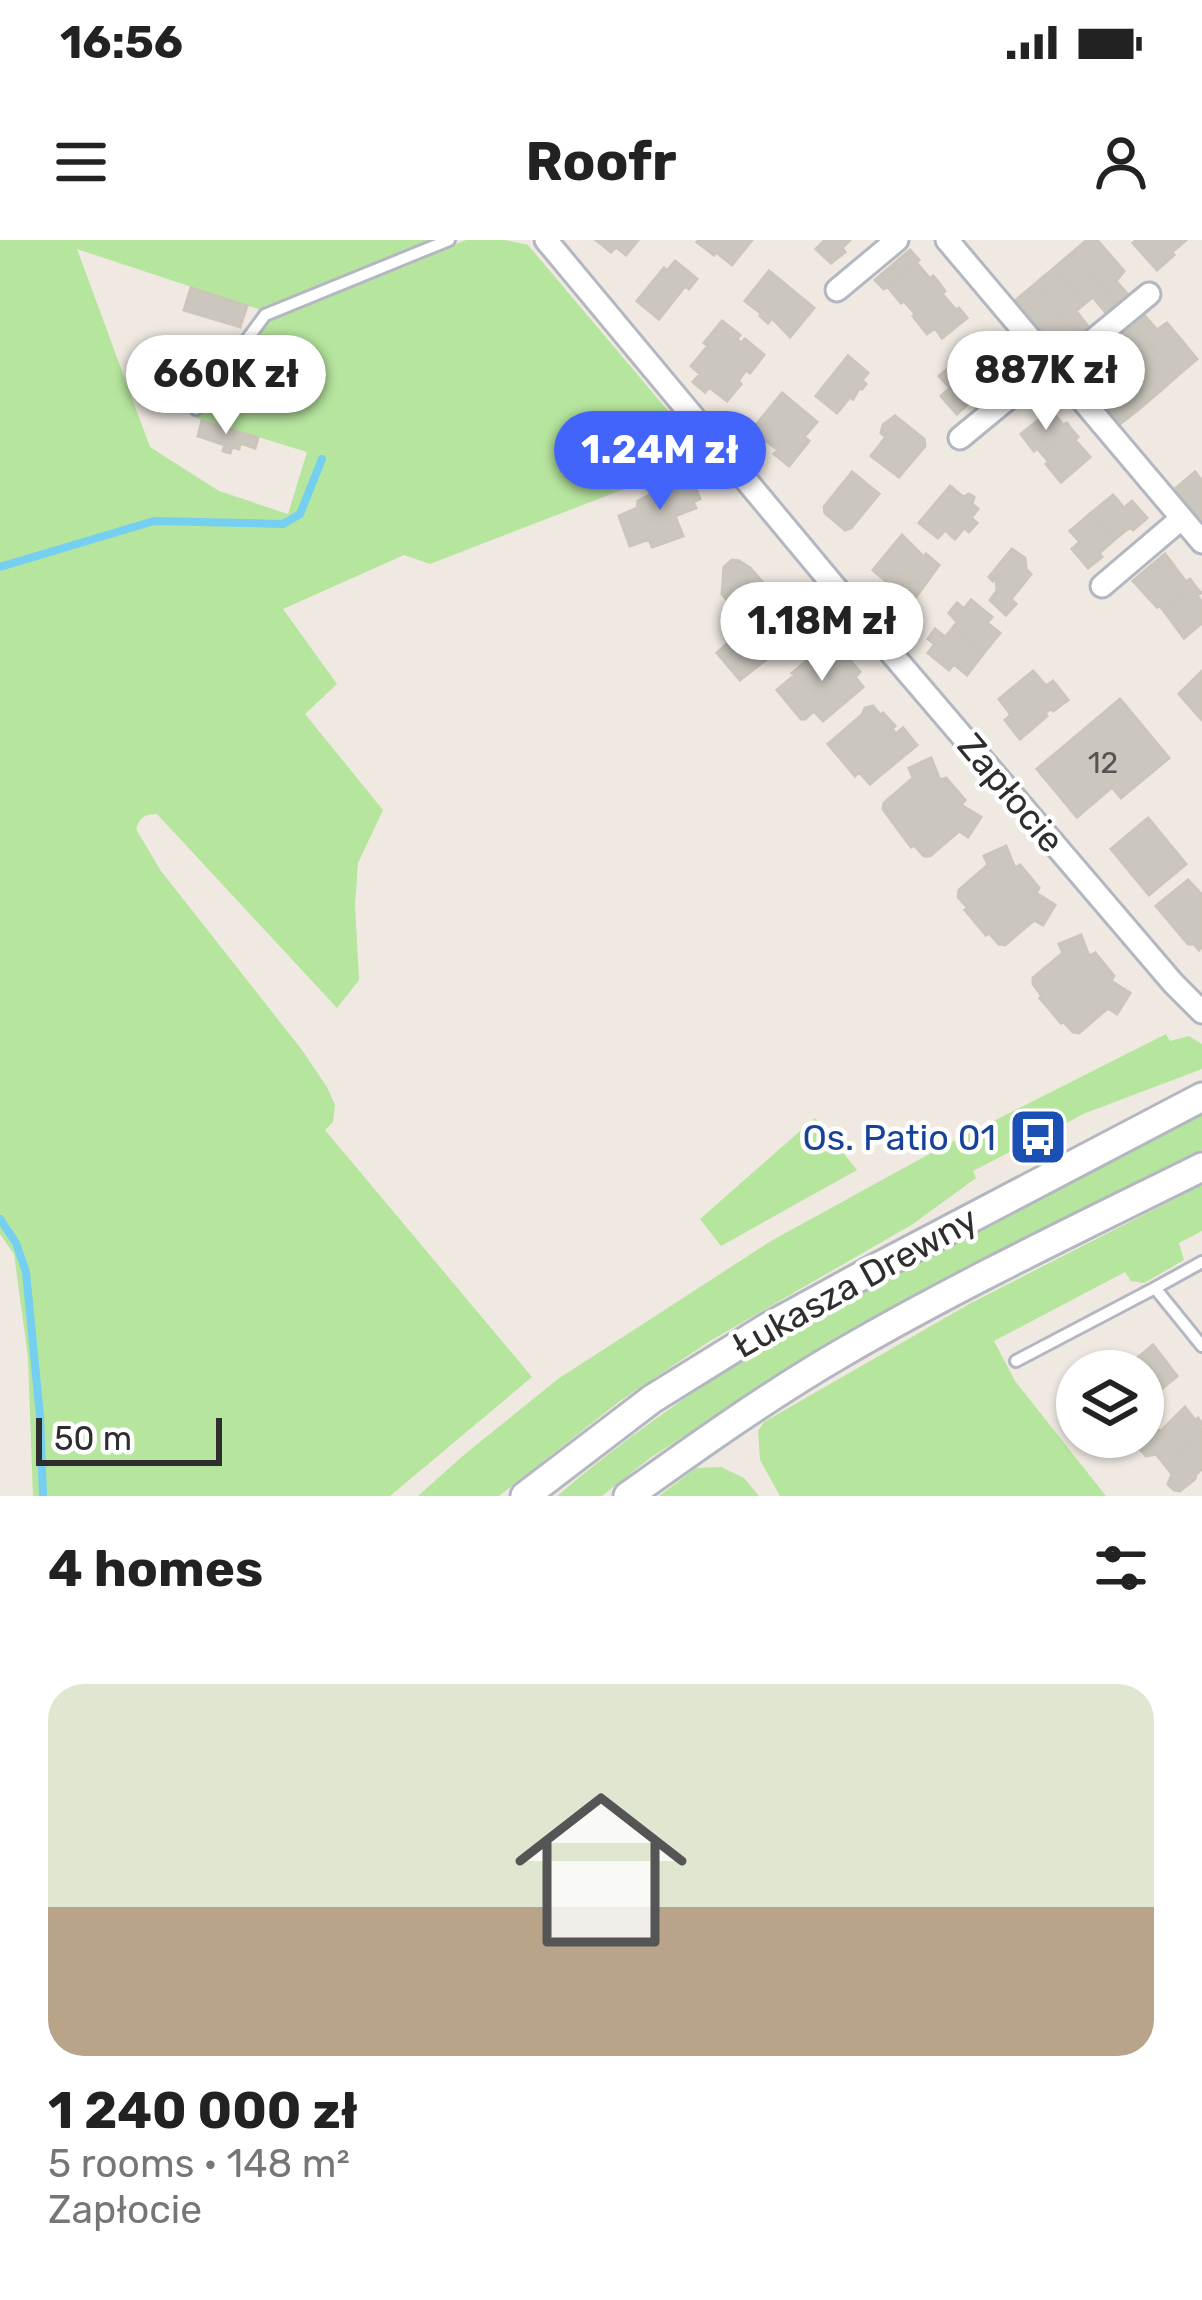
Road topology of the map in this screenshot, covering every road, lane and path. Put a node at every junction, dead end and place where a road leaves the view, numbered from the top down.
1 (449, 240) edge
2 (546, 240) edge
3 (897, 240) edge
4 (947, 240) edge
5 (837, 290) dead end
6 (1150, 294) dead end
7 (1054, 366) junction
8 (196, 409) dead end
9 (960, 438) dead end
10 (1182, 518) junction
11 (1202, 542) edge
12 (1102, 586) dead end
13 (1200, 1008) edge
14 (1202, 1097) edge
15 (1202, 1167) edge
16 (1202, 1262) edge
17 (1155, 1288) junction
18 (1202, 1346) edge
19 (1016, 1361) dead end
20 (525, 1496) edge
21 (628, 1496) edge

1 - 8 lane
2 - 13 street, Zapłocie
3 - 5 street
4 - 7 street
6 - 7 street
7 - 9 street
7 - 10 street
10 - 11 street
10 - 12 street
14 - 20 main road, Łukasza Drewny
15 - 21 main road, Łukasza Drewny
16 - 17 lane
17 - 18 lane
17 - 19 lane

